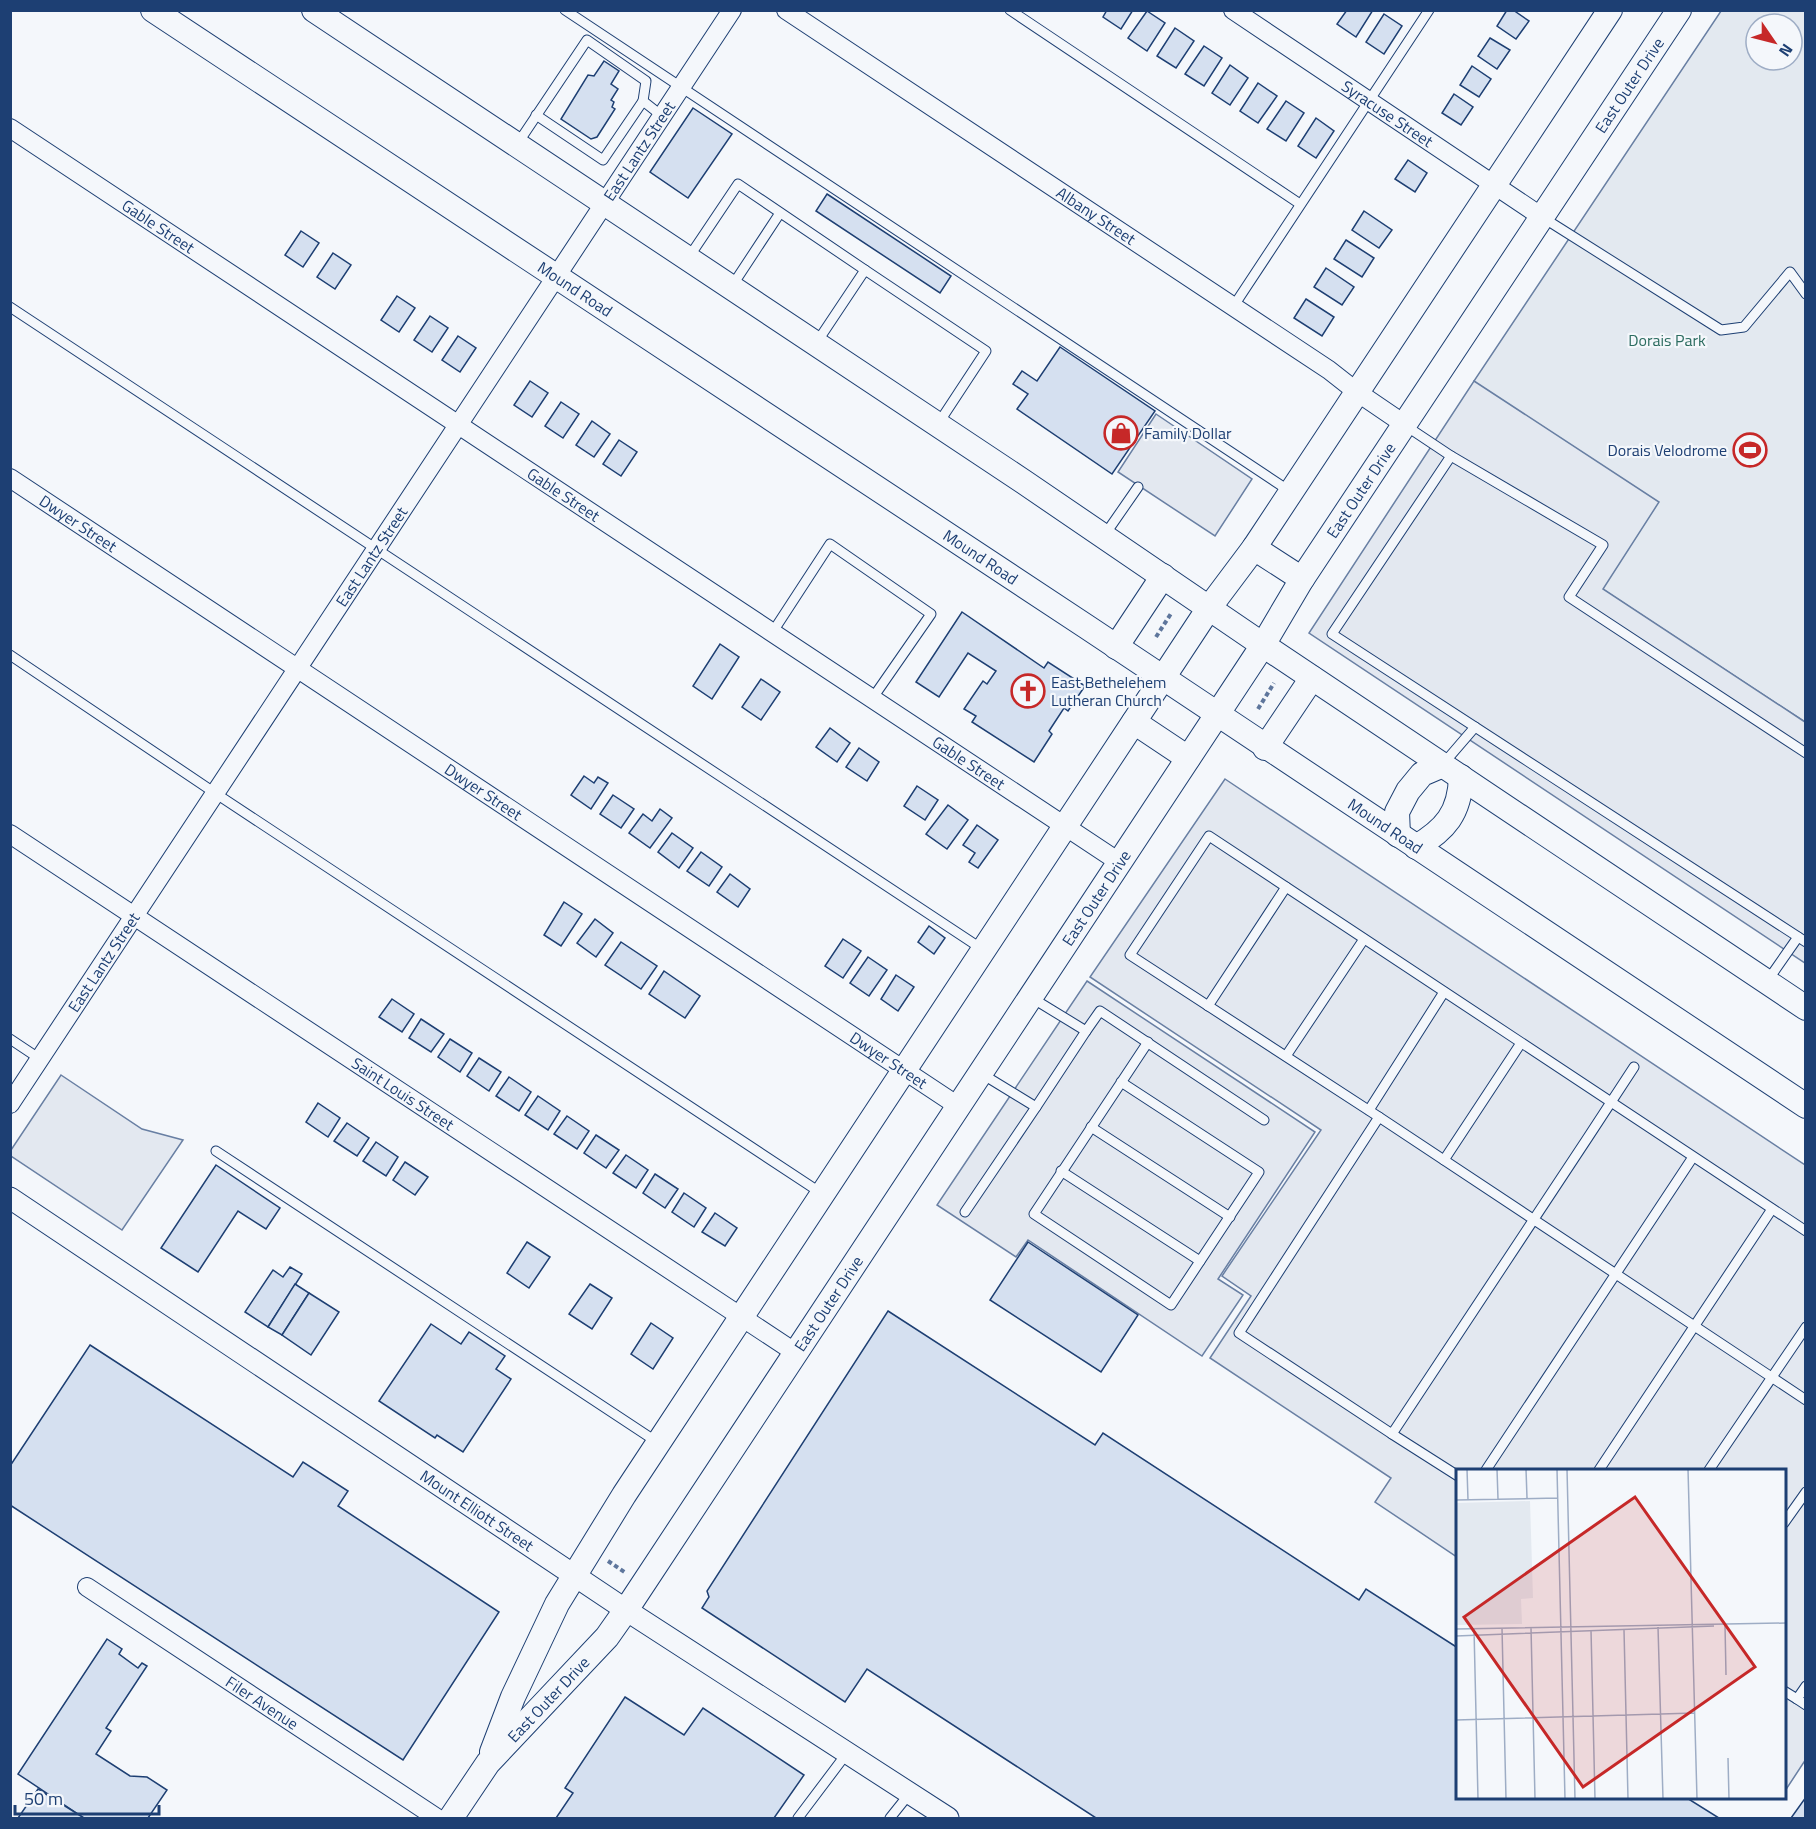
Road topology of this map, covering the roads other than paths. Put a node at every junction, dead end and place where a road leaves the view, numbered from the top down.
1 (153, 10) edge
2 (314, 10) edge
3 (566, 10) edge
4 (732, 10) edge
5 (786, 10) edge
6 (1010, 10) edge
7 (1233, 10) edge
8 (1429, 10) edge
9 (1610, 10) edge
10 (1679, 10) edge
11 (682, 86) junction
12 (643, 101) junction
13 (1369, 101) junction
14 (536, 116) junction
15 (662, 116) junction
16 (10, 128) edge
17 (516, 145) junction
18 (1494, 185) junction
19 (604, 203) junction
20 (1300, 204) junction
21 (780, 213) junction
22 (1542, 217) junction
23 (688, 259) junction
24 (865, 270) junction
25 (555, 277) junction
26 (731, 287) junction
27 (1806, 294) edge
28 (10, 307) edge
29 (1233, 307) junction
30 (816, 343) junction
31 (1356, 392) junction
32 (1185, 420) junction
33 (938, 424) junction
34 (1404, 424) junction
35 (458, 425) junction
36 (1178, 429) dead end
37 (1451, 456) junction
38 (10, 478) edge
39 (1138, 487) dead end
40 (1291, 492) junction
41 (1104, 536) junction
42 (1254, 548) junction
43 (376, 550) junction
44 (1162, 576) junction
45 (1302, 579) junction
46 (1209, 608) junction
47 (772, 633) junction
48 (1263, 645) junction
49 (1116, 647) junction
50 (10, 655) edge
51 (298, 668) junction
52 (1312, 678) junction
53 (1162, 679) junction
54 (872, 699) junction
55 (1216, 715) junction
56 (1134, 723) junction
57 (1475, 727) junction
58 (1265, 748) junction
59 (1806, 753) edge
60 (1188, 758) junction
61 (1452, 771) junction
62 (215, 793) junction
63 (1065, 827) junction
64 (10, 834) edge
65 (1407, 841) junction
66 (1119, 862) junction
67 (1286, 887) junction
68 (135, 916) junction
69 (1364, 939) junction
70 (1802, 939) edge
71 (984, 950) junction
72 (1766, 982) junction
73 (1444, 992) junction
74 (1030, 996) junction
75 (1208, 1006) junction
76 (1806, 1008) edge
77 (1086, 1031) junction
78 (10, 1039) edge
79 (1148, 1042) junction
80 (1521, 1043) junction
81 (1286, 1056) junction
82 (40, 1059) junction
83 (1634, 1067) dead end
84 (905, 1070) junction
85 (980, 1072) junction
86 (1121, 1082) junction
87 (1611, 1103) junction
88 (10, 1104) edge
89 (958, 1106) junction
90 (1806, 1106) edge
91 (1036, 1107) junction
92 (1369, 1110) junction
93 (1379, 1117) junction
94 (1264, 1120) dead end
95 (1091, 1127) junction
96 (216, 1150) dead end
97 (1693, 1157) junction
98 (1444, 1160) junction
99 (1061, 1171) junction
100 (823, 1194) junction
101 (10, 1198) edge
102 (1772, 1209) junction
103 (965, 1212) dead end
104 (1230, 1216) junction
105 (1534, 1219) junction
106 (1806, 1231) edge
107 (1200, 1261) junction
108 (1616, 1274) junction
109 (742, 1317) junction
110 (1695, 1327) junction
111 (1806, 1327) edge
112 (795, 1353) junction
113 (1772, 1378) junction
114 (1806, 1400) edge
115 (1392, 1434) junction
116 (659, 1443) junction
117 (1487, 1469) edge
118 (1600, 1469) edge
119 (1710, 1469) edge
120 (1456, 1475) edge
121 (1806, 1492) edge
122 (1786, 1522) edge
123 (574, 1576) junction
124 (87, 1587) dead end
125 (626, 1610) junction
126 (1806, 1686) edge
127 (1786, 1692) edge
128 (1801, 1702) edge
129 (848, 1752) junction
130 (488, 1763) junction
131 (910, 1793) junction
132 (437, 1818) edge
133 (451, 1818) edge
134 (798, 1818) edge
135 (890, 1818) edge
136 (948, 1818) edge

1 - 25 main road, Mound Road
2 - 17 main road
3 - 11 lane
4 - 11 street, East Lantz Street
5 - 29 street, Albany Street
6 - 20 lane
7 - 13 street, Syracuse Street
8 - 13 lane
9 - 18 main road, East Outer Drive
10 - 22 main road, East Outer Drive
11 - 15 street, East Lantz Street
11 - 32 lane
12 - 14 lane
12 - 14 lane
12 - 15 lane
13 - 18 street, Syracuse Street
13 - 20 lane
14 - 17 lane
15 - 19 street, East Lantz Street
16 - 35 street, Gable Street
17 - 19 main road
18 - 22 street, Syracuse Street
18 - 31 main road, East Outer Drive
19 - 23 main road
19 - 25 street, East Lantz Street
20 - 29 lane
21 - 23 lane
21 - 24 lane
21 - 26 lane
22 - 27 lane
22 - 34 main road, East Outer Drive
23 - 26 main road
24 - 30 lane
24 - 33 lane
25 - 35 street, East Lantz Street
25 - 49 main road, Mound Road
26 - 30 main road
28 - 43 lane
29 - 31 street, Albany Street
30 - 33 main road
31 - 34 street, Albany Street
31 - 40 main road, East Outer Drive
32 - 36 lane
32 - 40 lane
33 - 41 main road
34 - 37 lane
34 - 45 main road, East Outer Drive
35 - 43 street, East Lantz Street
35 - 47 street, Gable Street
37 - 57 lane
37 - 59 lane
38 - 51 street, Dwyer Street
39 - 41 lane
40 - 42 main road, East Outer Drive
41 - 44 main road
42 - 45 main road
42 - 46 main road, East Outer Drive
43 - 51 street, East Lantz Street
43 - 71 lane
44 - 46 main road
44 - 49 main road
45 - 48 main road, East Outer Drive
46 - 48 main road
46 - 53 main road, East Outer Drive
47 - 54 street, Gable Street
47 - 54 lane
48 - 52 main road
48 - 55 main road, East Outer Drive
49 - 53 main road, Mound Road
50 - 62 lane
51 - 62 street, East Lantz Street
51 - 84 street, Dwyer Street
52 - 58 main road
52 - 61 main road
53 - 55 main road, Mound Road
53 - 56 main road, East Outer Drive
54 - 63 street, Gable Street
55 - 58 main road, Mound Road
55 - 60 main road, East Outer Drive
56 - 60 main road
56 - 63 main road, East Outer Drive
57 - 61 lane
57 - 70 lane
58 - 65 main road, Mound Road
60 - 66 main road, East Outer Drive
61 - 65 main road
61 - 65 main road
61 - 72 main road
62 - 68 street, East Lantz Street
62 - 100 lane
63 - 66 street, Gable Street
63 - 71 main road, East Outer Drive
64 - 68 street, Saint Louis Street
65 - 90 main road, Mound Road
66 - 74 main road, East Outer Drive
67 - 69 lane
67 - 75 lane
67 - 75 lane
68 - 82 street, East Lantz Street
68 - 109 street, Saint Louis Street
69 - 73 lane
69 - 81 lane
70 - 72 lane
71 - 84 main road, East Outer Drive
72 - 76 main road
73 - 80 lane
73 - 92 lane
74 - 77 lane
74 - 85 main road, East Outer Drive
75 - 81 lane
77 - 79 lane
77 - 91 lane
78 - 82 lane
79 - 86 lane
79 - 94 lane
80 - 87 lane
80 - 98 lane
81 - 92 lane
82 - 88 street, East Lantz Street
83 - 87 lane
84 - 89 street, Dwyer Street
84 - 100 main road, East Outer Drive
85 - 89 main road, East Outer Drive
85 - 91 lane
86 - 95 lane
86 - 104 lane
87 - 97 lane
87 - 105 lane
89 - 112 main road, East Outer Drive
91 - 103 lane
92 - 93 lane
93 - 98 lane
93 - 115 lane
95 - 99 lane
95 - 104 lane
96 - 116 lane
97 - 102 lane
97 - 108 lane
98 - 105 lane
99 - 107 lane
99 - 107 lane
100 - 109 main road, East Outer Drive
101 - 123 street, Mount Elliott Street
102 - 106 lane
102 - 110 lane
104 - 107 lane
105 - 108 lane
105 - 115 lane
108 - 110 lane
108 - 117 lane
109 - 112 street, Saint Louis Street
109 - 116 main road, East Outer Drive
110 - 113 lane
110 - 118 lane
111 - 113 lane
112 - 125 main road, East Outer Drive
113 - 114 lane
113 - 119 lane
115 - 120 lane
116 - 123 main road, East Outer Drive
121 - 122 lane
123 - 125 street, Mount Elliott Street
123 - 130 main road, East Outer Drive
124 - 132 street, Filer Avenue
125 - 129 street, Mount Elliott Street
125 - 130 main road, East Outer Drive
126 - 128 lane
127 - 128 lane
129 - 131 street, Mount Elliott Street
129 - 134 lane
130 - 133 main road, East Outer Drive
131 - 135 lane
131 - 136 street, Mount Elliott Street

